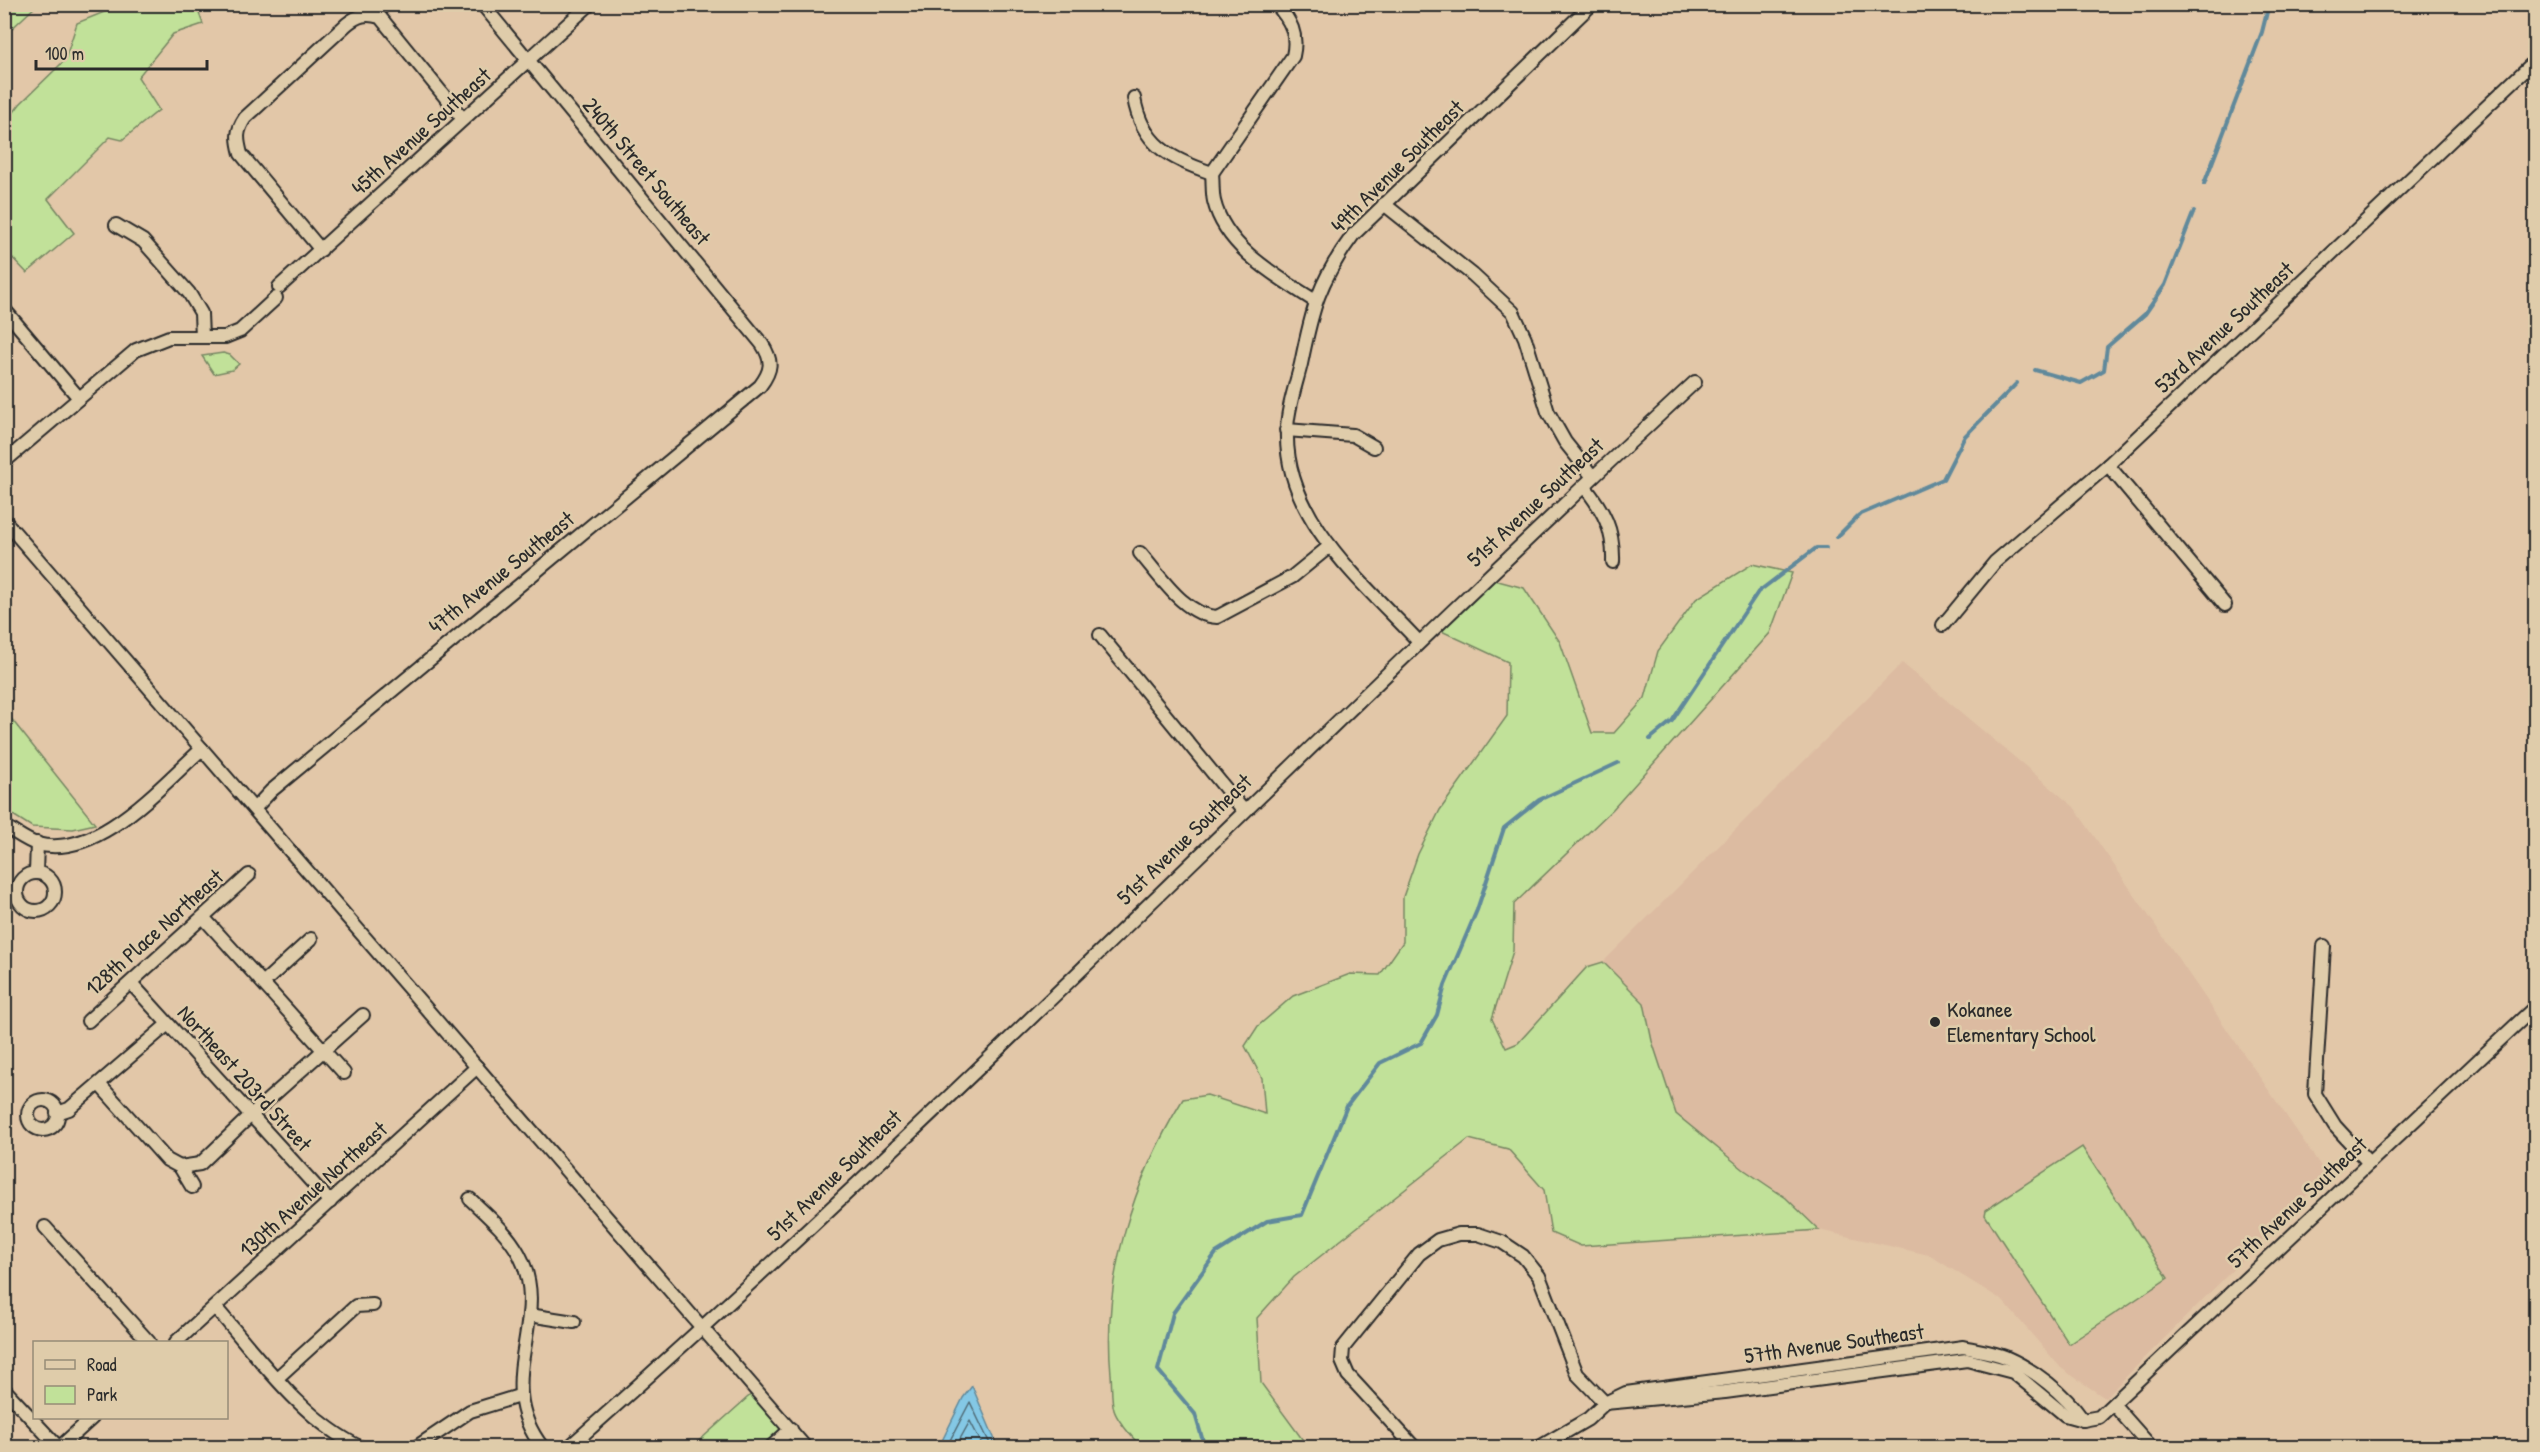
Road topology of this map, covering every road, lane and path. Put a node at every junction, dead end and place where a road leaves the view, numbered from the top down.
1 (482, 4) edge
2 (590, 4) edge
3 (1276, 4) edge
4 (1592, 4) edge
5 (2535, 60) edge
6 (530, 62) junction
7 (1134, 98) dead end
8 (464, 119) junction
9 (1212, 173) junction
10 (1384, 204) junction
11 (116, 225) dead end
12 (321, 250) junction
13 (1315, 300) junction
14 (4, 309) edge
15 (202, 337) junction
16 (771, 368) joint
17 (1695, 382) dead end
18 (79, 398) junction
19 (1286, 430) junction
20 (1374, 447) dead end
21 (4, 462) edge
22 (2108, 465) junction
23 (1588, 481) junction
24 (4, 520) edge
25 (1330, 546) junction
26 (1140, 553) dead end
27 (1612, 562) dead end
28 (2225, 605) dead end
29 (1943, 625) dead end
30 (1100, 635) dead end
31 (1418, 641) junction
32 (202, 749) junction
33 (255, 808) junction
34 (1244, 811) junction
35 (4, 826) edge
36 (37, 843) junction
37 (36, 873) dead end
38 (249, 875) dead end
39 (203, 917) junction
40 (311, 939) dead end
41 (2324, 946) dead end
42 (130, 982) junction
43 (263, 983) junction
44 (2535, 1006) edge
45 (363, 1015) dead end
46 (88, 1021) dead end
47 (168, 1024) junction
48 (323, 1051) junction
49 (477, 1067) junction
50 (344, 1072) dead end
51 (99, 1084) junction
52 (57, 1113) dead end
53 (250, 1116) junction
54 (2369, 1163) junction
55 (180, 1167) junction
56 (192, 1187) dead end
57 (470, 1199) dead end
58 (330, 1202) junction
59 (45, 1227) dead end
60 (373, 1305) dead end
61 (215, 1307) junction
62 (529, 1315) junction
63 (574, 1322) dead end
64 (704, 1328) junction
65 (148, 1341) edge
66 (177, 1341) edge
67 (277, 1378) junction
68 (4, 1389) edge
69 (519, 1396) junction
70 (1605, 1403) junction
71 (2114, 1405) junction
72 (91, 1419) edge
73 (790, 1429) junction
74 (59, 1448) edge
75 (362, 1448) edge
76 (415, 1448) edge
77 (543, 1448) edge
78 (568, 1448) edge
79 (770, 1448) edge
80 (806, 1448) edge
81 (1415, 1448) edge
82 (1538, 1448) edge
83 (2152, 1448) edge

1 - 6 street, 240th Street Southeast
2 - 6 street, 45th Avenue Southeast
3 - 9 street
4 - 10 street, 49th Avenue Southeast
5 - 22 street, 53rd Avenue Southeast
6 - 8 street, 45th Avenue Southeast
6 - 16 street, 240th Street Southeast
7 - 9 street
8 - 12 street, 45th Avenue Southeast
8 - 12 street
9 - 13 street
10 - 13 street, 49th Avenue Southeast
10 - 23 street
11 - 15 street
12 - 15 street, 45th Avenue Southeast
13 - 19 street, 49th Avenue Southeast
14 - 18 street
15 - 18 street, 45th Avenue Southeast
16 - 33 street, 47th Avenue Southeast
17 - 23 street, 51st Avenue Southeast
18 - 21 street, 45th Avenue Southeast
19 - 20 street
19 - 25 street, 49th Avenue Southeast
22 - 28 street
22 - 29 street, 53rd Avenue Southeast
23 - 27 street
23 - 31 street, 51st Avenue Southeast
24 - 32 street
25 - 26 street
25 - 31 street, 49th Avenue Southeast
30 - 34 street
31 - 34 street, 51st Avenue Southeast
32 - 33 street
32 - 36 street
33 - 49 street
34 - 64 street, 51st Avenue Southeast
35 - 36 street
36 - 37 street
38 - 39 street, 128th Place Northeast
39 - 42 street, 128th Place Northeast
39 - 43 street
40 - 43 street
41 - 54 street
42 - 46 street, 128th Place Northeast
42 - 47 street, Northeast 203rd Street
43 - 48 street
44 - 54 street, 57th Avenue Southeast
45 - 48 street
47 - 51 street
47 - 53 street, Northeast 203rd Street
48 - 50 street
48 - 53 street
49 - 58 street, 130th Avenue Northeast
49 - 64 street
51 - 52 street
51 - 55 street
53 - 55 street
53 - 58 street, Northeast 203rd Street
54 - 71 street, 57th Avenue Southeast
55 - 56 street
57 - 62 street
58 - 61 street, 130th Avenue Northeast
59 - 65 street
60 - 67 street
61 - 66 street, 130th Avenue Northeast
61 - 67 street
62 - 63 street
62 - 69 street
64 - 73 street
64 - 78 street, 51st Avenue Southeast
67 - 75 street
68 - 74 street
69 - 76 street
69 - 77 street
70 - 71 street, 57th Avenue Southeast
70 - 81 street
70 - 82 street, 57th Avenue Southeast
71 - 83 street
72 - 74 street
73 - 79 street
73 - 80 street

